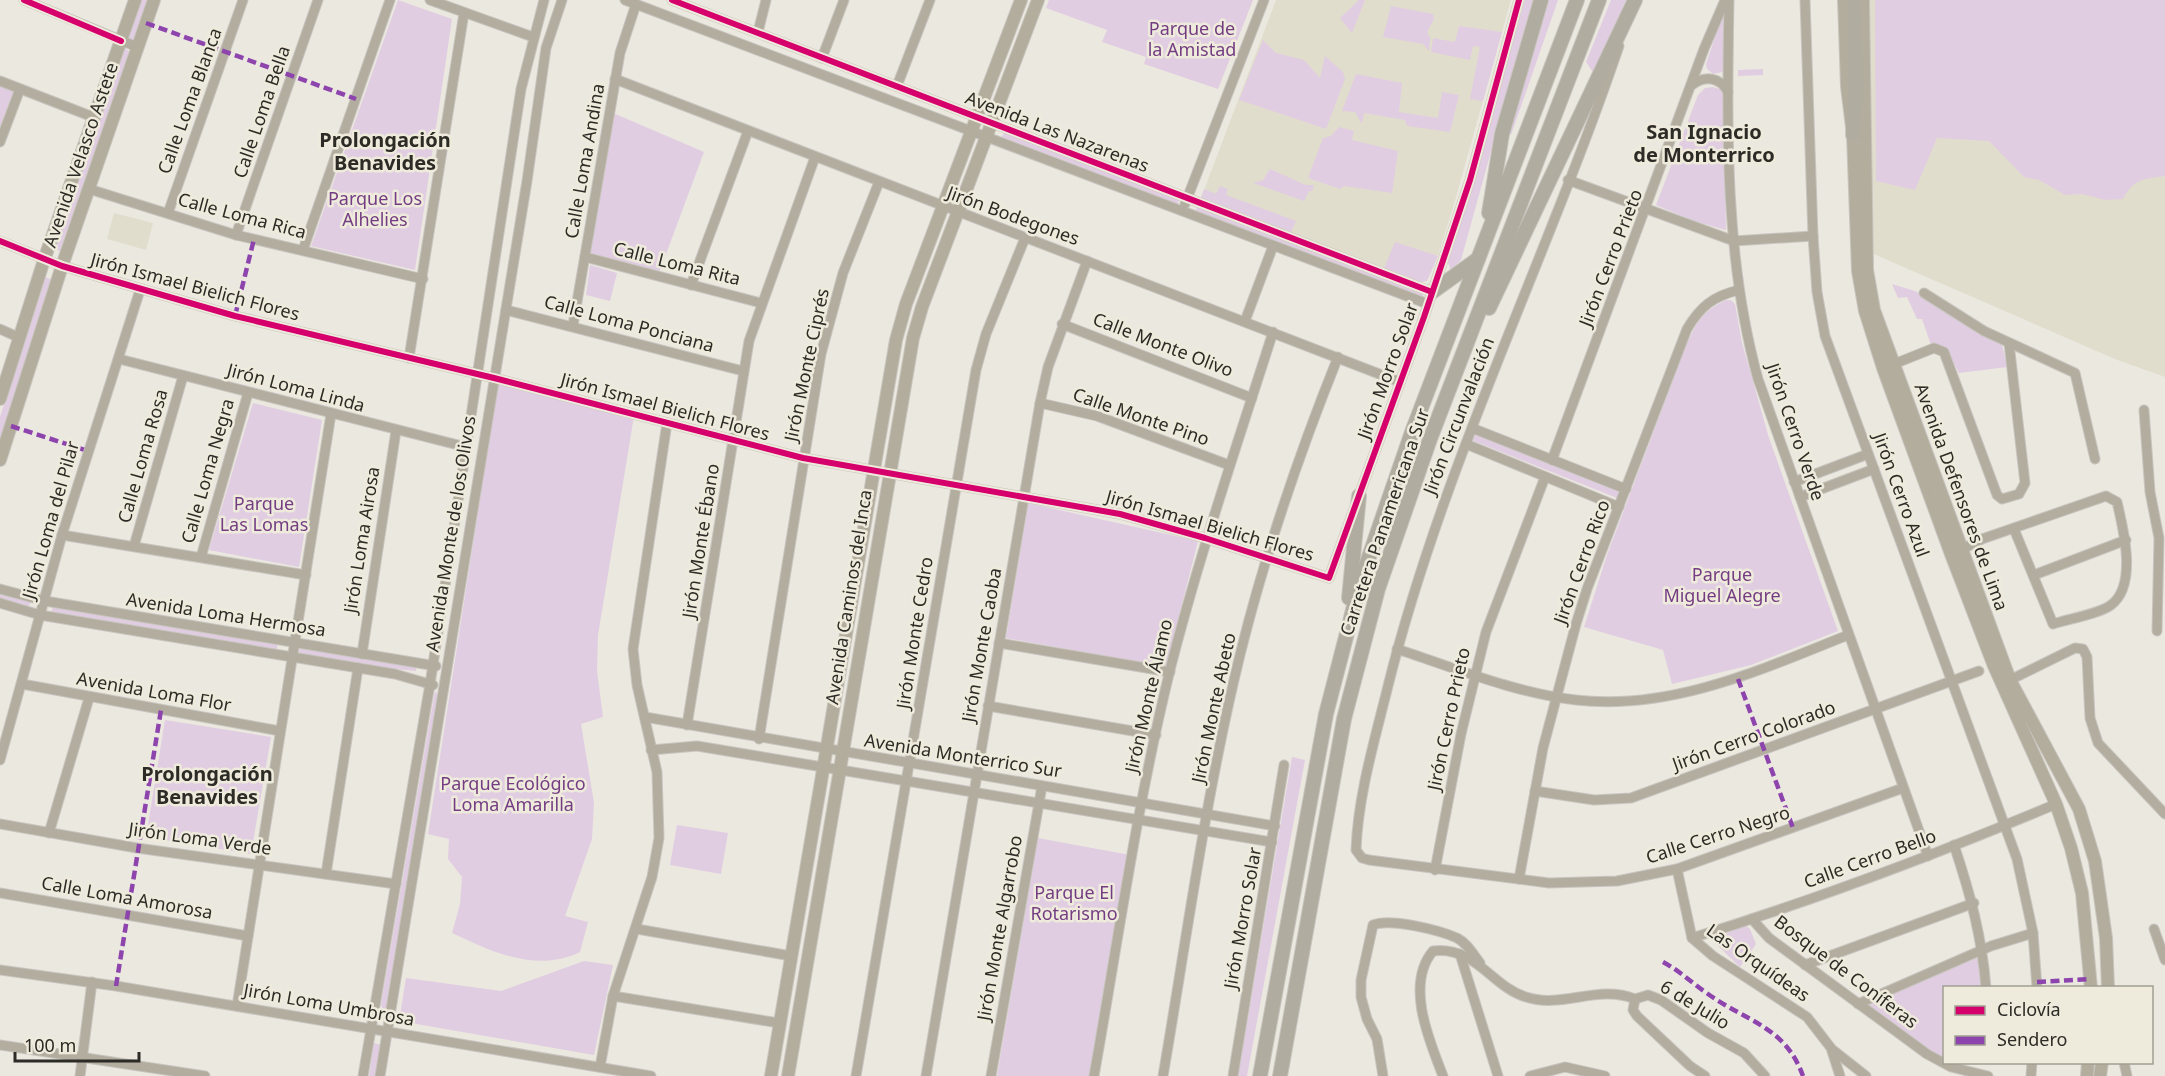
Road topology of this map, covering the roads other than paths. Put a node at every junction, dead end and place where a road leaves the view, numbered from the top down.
1 (24, 0) edge
2 (135, 0) edge
3 (154, 0) edge
4 (243, 0) edge
5 (318, 0) edge
6 (390, 0) edge
7 (430, 0) edge
8 (544, 0) edge
9 (562, 0) edge
10 (625, 0) edge
11 (673, 0) edge
12 (766, 0) edge
13 (844, 0) edge
14 (930, 0) edge
15 (1020, 0) edge
16 (1038, 0) edge
17 (1264, 0) edge
18 (1519, 0) edge
19 (1541, 0) edge
20 (1577, 0) edge
21 (1599, 0) edge
22 (1635, 0) edge
23 (1727, 0) edge
24 (1804, 0) edge
25 (1844, 0) edge
26 (1854, 0) edge
27 (1863, 0) edge
28 (46, 4) edge
29 (636, 4) junction
30 (464, 13) junction
31 (758, 32) junction
32 (532, 37) junction
33 (121, 41) junction
34 (137, 47) junction
35 (822, 58) junction
36 (615, 80) junction
37 (0, 81) edge
38 (1692, 85) junction
39 (897, 86) junction
40 (20, 89) junction
41 (1728, 92) junction
42 (93, 117) junction
43 (976, 117) junction
44 (991, 123) junction
45 (748, 131) junction
46 (971, 131) junction
47 (1853, 135) junction
48 (986, 136) junction
49 (0, 142) edge
50 (815, 157) junction
51 (1569, 180) junction
52 (879, 182) junction
53 (89, 189) junction
54 (1188, 198) junction
55 (942, 207) junction
56 (1648, 208) junction
57 (1182, 211) junction
58 (168, 213) junction
59 (959, 213) junction
60 (236, 235) junction
61 (1813, 236) junction
62 (1025, 238) junction
63 (0, 241) edge
64 (1734, 241) junction
65 (1485, 242) junction
66 (1273, 246) junction
67 (303, 250) junction
68 (585, 257) junction
69 (44, 260) junction
70 (1478, 260) junction
71 (1087, 261) junction
72 (62, 266) junction
73 (423, 279) junction
74 (691, 285) junction
75 (140, 290) junction
76 (1739, 290) junction
77 (1924, 293) dead end
78 (1430, 298) junction
79 (761, 303) junction
80 (506, 310) junction
81 (1245, 321) junction
82 (1062, 324) junction
83 (573, 326) junction
84 (0, 329) edge
85 (1273, 332) junction
86 (20, 338) junction
87 (2009, 343) junction
88 (1338, 357) junction
89 (409, 358) junction
90 (119, 359) junction
91 (1459, 366) junction
92 (1888, 366) junction
93 (743, 371) junction
94 (477, 375) junction
95 (183, 376) junction
96 (494, 378) junction
97 (1400, 382) junction
98 (248, 393) junction
99 (1252, 398) junction
100 (0, 399) edge
101 (1040, 404) junction
102 (2144, 410) dead end
103 (331, 414) junction
104 (668, 423) junction
105 (1472, 428) junction
106 (396, 431) junction
107 (732, 441) junction
108 (1466, 444) junction
109 (466, 447) junction
110 (1868, 454) junction
111 (0, 459) edge
112 (803, 459) junction
113 (2095, 459) dead end
114 (1552, 460) junction
115 (1229, 465) junction
116 (1874, 469) junction
117 (872, 470) junction
118 (888, 473) junction
119 (1545, 477) junction
120 (1794, 482) junction
121 (956, 484) junction
122 (1626, 489) junction
123 (1025, 496) junction
124 (1359, 496) junction
125 (1800, 497) junction
126 (1618, 507) junction
127 (2014, 529) junction
128 (62, 535) junction
129 (1205, 538) junction
130 (2126, 540) junction
131 (134, 546) junction
132 (1956, 552) junction
133 (201, 557) junction
134 (1267, 559) junction
135 (306, 575) junction
136 (2034, 575) junction
137 (1329, 578) joint
138 (0, 589) edge
139 (45, 601) junction
140 (0, 603) edge
141 (40, 615) junction
142 (2157, 631) dead end
143 (1848, 635) junction
144 (1345, 636) junction
145 (999, 643) junction
146 (295, 644) junction
147 (1397, 649) junction
148 (362, 654) junction
149 (292, 659) junction
150 (447, 665) junction
151 (432, 666) junction
152 (358, 668) junction
153 (1979, 671) dead end
154 (1170, 672) junction
155 (1475, 675) junction
156 (2010, 680) junction
157 (1952, 682) junction
158 (22, 684) junction
159 (430, 684) junction
160 (443, 690) junction
161 (1556, 697) junction
162 (89, 698) junction
163 (988, 706) junction
164 (1875, 710) junction
165 (645, 717) junction
166 (687, 725) junction
167 (280, 731) junction
168 (1156, 735) junction
169 (759, 739) junction
170 (651, 750) junction
171 (825, 750) junction
172 (842, 752) junction
173 (0, 760) edge
174 (911, 764) junction
175 (1284, 765) dead end
176 (822, 767) junction
177 (839, 770) junction
178 (976, 775) junction
179 (908, 781) junction
180 (1042, 786) junction
181 (1903, 788) junction
182 (1535, 791) junction
183 (974, 792) junction
184 (1039, 803) junction
185 (1142, 803) junction
186 (2056, 804) junction
187 (1208, 814) junction
188 (2165, 814) edge
189 (1139, 820) junction
190 (0, 824) edge
191 (2006, 825) junction
192 (1275, 826) junction
193 (1205, 831) junction
194 (50, 833) junction
195 (1272, 843) junction
196 (1954, 845) junction
197 (1359, 856) joint
198 (1928, 856) junction
199 (259, 864) junction
200 (1677, 869) junction
201 (1435, 870) junction
202 (326, 874) junction
203 (1519, 879) junction
204 (396, 884) junction
205 (0, 893) edge
206 (1974, 903) junction
207 (1752, 919) junction
208 (637, 929) junction
209 (2154, 929) dead end
210 (2033, 933) junction
211 (248, 936) junction
212 (1692, 938) junction
213 (1983, 951) junction
214 (1461, 954) junction
215 (791, 956) junction
216 (2165, 960) edge
217 (1805, 965) junction
218 (0, 970) edge
219 (1486, 970) junction
220 (93, 982) junction
221 (1986, 986) edge
222 (2037, 986) edge
223 (2091, 986) edge
224 (2108, 986) edge
225 (613, 996) junction
226 (1635, 999) junction
227 (1858, 1004) junction
228 (237, 1006) junction
229 (779, 1023) junction
230 (371, 1029) junction
231 (388, 1032) junction
232 (0, 1045) edge
233 (1831, 1048) junction
234 (82, 1058) junction
235 (1943, 1062) edge
236 (1946, 1064) edge
237 (600, 1067) junction
238 (1564, 1071) edge
239 (151, 1072) edge
240 (1984, 1075) edge
241 (80, 1076) edge
242 (205, 1076) edge
243 (363, 1076) edge
244 (380, 1076) edge
245 (651, 1076) edge
246 (771, 1076) edge
247 (788, 1076) edge
248 (856, 1076) edge
249 (926, 1076) edge
250 (991, 1076) edge
251 (1094, 1076) edge
252 (1163, 1076) edge
253 (1233, 1076) edge
254 (1260, 1076) edge
255 (1280, 1076) edge
256 (1383, 1076) edge
257 (1443, 1076) edge
258 (1498, 1076) edge
259 (1530, 1076) edge
260 (1605, 1076) edge
261 (1705, 1076) edge
262 (1765, 1076) edge
263 (1840, 1076) edge
264 (1866, 1076) edge

1 - 28 street
2 - 33 main road, Avenida Velasco Astete
3 - 34 main road, Avenida Velasco Astete
4 - 58 street, Calle Loma Blanca
5 - 60 street, Calle Loma Bella
6 - 67 street
7 - 30 street
8 - 32 street, Avenida Monte de los Olivos
9 - 80 street, Avenida Monte de los Olivos
10 - 29 street, Avenida Las Nazarenas
11 - 31 street, Avenida Las Nazarenas
12 - 31 street
13 - 35 street
14 - 39 street
15 - 43 main road, Avenida Caminos del Inca
16 - 44 main road, Avenida Caminos del Inca
17 - 54 street
18 - 78 street, Jirón Morro Solar
19 - 65 highway
20 - 65 highway, Carretera Panamericana Sur
21 - 91 highway, Carretera Panamericana Sur
22 - 51 street, Jirón Circunvalación
22 - 91 highway
23 - 38 street, Jirón Cerro Prieto
23 - 41 street, Jirón Cerro Verde
24 - 61 street, Jirón Cerro Azul
25 - 47 main road, Avenida Defensores de Lima
26 - 47 highway
27 - 92 main road, Avenida Defensores de Lima
28 - 33 street
29 - 36 street, Calle Loma Andina
29 - 46 street, Avenida Las Nazarenas
30 - 32 street
30 - 73 street
31 - 35 street, Avenida Las Nazarenas
32 - 94 street, Avenida Monte de los Olivos
33 - 34 street
33 - 42 main road, Avenida Velasco Astete
34 - 53 main road, Avenida Velasco Astete
35 - 39 street, Avenida Las Nazarenas
36 - 45 street, Jirón Bodegones
36 - 68 street, Calle Loma Andina
37 - 40 street
38 - 41 street
38 - 56 street, Jirón Cerro Prieto
39 - 43 street, Avenida Las Nazarenas
40 - 42 street
40 - 49 street
41 - 64 street, Jirón Cerro Verde
42 - 69 main road, Avenida Velasco Astete
43 - 44 street, Avenida Las Nazarenas
43 - 46 main road, Avenida Caminos del Inca
44 - 48 main road, Avenida Caminos del Inca
44 - 54 street, Avenida Las Nazarenas
45 - 50 street, Jirón Bodegones
45 - 74 street
46 - 48 street, Avenida Las Nazarenas
46 - 55 main road, Avenida Caminos del Inca
47 - 92 main road, Avenida Defensores de Lima
48 - 57 street, Avenida Las Nazarenas
48 - 59 main road, Avenida Caminos del Inca
50 - 52 street, Jirón Bodegones
50 - 79 street, Jirón Monte Ébano
51 - 56 street
51 - 105 street, Jirón Circunvalación
52 - 55 street, Jirón Bodegones
52 - 112 street, Jirón Monte Ciprés
53 - 58 street, Calle Loma Rica
53 - 72 main road, Avenida Velasco Astete
54 - 57 street
54 - 78 street, Avenida Las Nazarenas
55 - 59 street, Jirón Bodegones
55 - 117 main road, Avenida Caminos del Inca
56 - 64 street
56 - 114 street, Jirón Cerro Prieto
57 - 66 street, Avenida Las Nazarenas
58 - 60 street, Calle Loma Rica
59 - 62 street, Jirón Bodegones
59 - 118 main road, Avenida Caminos del Inca
60 - 67 street, Calle Loma Rica
61 - 64 street
61 - 110 street, Jirón Cerro Azul
62 - 71 street, Jirón Bodegones
62 - 121 street, Jirón Monte Cedro
63 - 69 street, Jirón Ismael Bielich Flores
64 - 76 street, Jirón Cerro Verde
65 - 70 highway, Carretera Panamericana Sur
66 - 78 street, Avenida Las Nazarenas
66 - 81 street
67 - 73 street, Calle Loma Rica
68 - 74 street, Calle Loma Rita
68 - 83 street, Calle Loma Andina
69 - 72 street, Jirón Ismael Bielich Flores
69 - 86 main road, Avenida Velasco Astete
70 - 78 highway
70 - 144 highway, Carretera Panamericana Sur
71 - 81 street, Jirón Bodegones
71 - 82 street, Jirón Monte Caoba
72 - 75 street, Jirón Ismael Bielich Flores
72 - 111 main road, Avenida Velasco Astete
73 - 89 street
74 - 79 street, Calle Loma Rita
75 - 89 street, Jirón Ismael Bielich Flores
75 - 90 street, Jirón Loma del Pilar
76 - 120 street, Jirón Cerro Verde
76 - 122 street, Jirón Cerro Rico
77 - 87 street
78 - 97 street, Jirón Morro Solar
79 - 93 street, Jirón Monte Ébano
80 - 83 street, Calle Loma Ponciana
80 - 96 street, Avenida Monte de los Olivos
81 - 85 street, Jirón Bodegones
82 - 99 street, Calle Monte Olivo
82 - 101 street, Jirón Monte Caoba
83 - 93 street, Calle Loma Ponciana
84 - 86 street
85 - 88 street, Jirón Bodegones
85 - 99 street, Jirón Monte Álamo
86 - 100 main road, Avenida Velasco Astete
87 - 92 street
87 - 113 street
88 - 97 street, Jirón Bodegones
88 - 134 street, Jirón Monte Abeto
89 - 94 street, Jirón Ismael Bielich Flores
90 - 95 street, Jirón Loma Linda
90 - 128 street, Jirón Loma del Pilar
91 - 255 highway, Carretera Panamericana Sur
92 - 132 main road, Avenida Defensores de Lima
93 - 107 street, Jirón Monte Ébano
94 - 96 street, Jirón Ismael Bielich Flores
94 - 109 street, Avenida Monte de los Olivos
95 - 98 street, Jirón Loma Linda
95 - 131 street, Calle Loma Rosa
96 - 104 street, Jirón Ismael Bielich Flores
96 - 150 street, Avenida Monte de los Olivos
97 - 124 street, Jirón Morro Solar
98 - 103 street, Jirón Loma Linda
98 - 133 street, Calle Loma Negra
99 - 115 street, Jirón Monte Álamo
101 - 115 street, Calle Monte Pino
101 - 123 street, Jirón Monte Caoba
102 - 142 street
103 - 106 street, Jirón Loma Linda
103 - 135 street
104 - 107 street, Jirón Ismael Bielich Flores
104 - 165 street
105 - 108 street, Jirón Circunvalación
105 - 114 street
106 - 109 street, Jirón Loma Linda
106 - 148 street, Jirón Loma Airosa
107 - 112 street, Jirón Ismael Bielich Flores
107 - 166 street, Jirón Monte Ébano
108 - 119 street
108 - 147 street, Jirón Circunvalación
109 - 151 street, Avenida Monte de los Olivos
110 - 116 street, Jirón Cerro Azul
110 - 120 street
112 - 117 street, Jirón Ismael Bielich Flores
112 - 169 street, Jirón Monte Ciprés
114 - 122 street
115 - 129 street, Jirón Monte Álamo
116 - 125 street
116 - 157 street, Jirón Cerro Azul
117 - 118 street, Jirón Ismael Bielich Flores
117 - 171 main road, Avenida Caminos del Inca
118 - 121 street, Jirón Ismael Bielich Flores
118 - 172 main road, Avenida Caminos del Inca
119 - 126 street
119 - 155 street, Jirón Cerro Prieto
120 - 125 street, Jirón Cerro Verde
121 - 123 street, Jirón Ismael Bielich Flores
121 - 174 street, Jirón Monte Cedro
122 - 126 street, Jirón Cerro Rico
123 - 129 street, Jirón Ismael Bielich Flores
123 - 145 street, Jirón Monte Caoba
124 - 137 street, Jirón Morro Solar
124 - 144 highway
125 - 143 street, Jirón Cerro Verde
126 - 161 street, Jirón Cerro Rico
127 - 130 street
127 - 132 street
127 - 136 street
128 - 131 street
128 - 139 street, Jirón Loma del Pilar
129 - 134 street, Jirón Ismael Bielich Flores
129 - 154 street, Jirón Monte Álamo
130 - 136 street
130 - 136 street
131 - 133 street
132 - 156 main road, Avenida Defensores de Lima
132 - 186 main road, Avenida Defensores de Lima
133 - 135 street
134 - 137 street, Jirón Ismael Bielich Flores
134 - 187 street, Jirón Monte Abeto
135 - 146 street
138 - 139 street, Avenida Loma Hermosa
139 - 141 street, Jirón Loma del Pilar
139 - 146 street, Avenida Loma Hermosa
140 - 141 street, Avenida Loma Hermosa
141 - 149 street, Avenida Loma Hermosa
141 - 158 street, Jirón Loma del Pilar
143 - 161 street
143 - 164 street, Jirón Cerro Verde
144 - 254 highway, Carretera Panamericana Sur
145 - 154 street
145 - 163 street, Jirón Monte Caoba
146 - 148 street, Avenida Loma Hermosa
146 - 149 street
147 - 155 street
147 - 197 street, Jirón Circunvalación
148 - 151 street, Avenida Loma Hermosa
149 - 152 street, Avenida Loma Hermosa
149 - 167 street
150 - 151 street, Avenida Loma Hermosa
150 - 160 street, Avenida Monte de los Olivos
151 - 159 street, Avenida Monte de los Olivos
152 - 159 street, Avenida Loma Hermosa
152 - 202 street
153 - 157 street, Jirón Cerro Colorado
154 - 168 street, Jirón Monte Álamo
155 - 161 street
155 - 201 street, Jirón Cerro Prieto
156 - 188 street
156 - 224 main road, Avenida Defensores de Lima
157 - 164 street, Jirón Cerro Colorado
157 - 191 street, Jirón Cerro Azul
158 - 162 street, Avenida Loma Flor
158 - 173 street, Jirón Loma del Pilar
159 - 160 street, Avenida Loma Hermosa
159 - 204 street, Avenida Monte de los Olivos
160 - 231 street, Avenida Monte de los Olivos
161 - 182 street, Jirón Cerro Rico
162 - 167 street, Avenida Loma Flor
162 - 194 street
163 - 168 street
163 - 178 street, Jirón Monte Caoba
164 - 181 street, Jirón Cerro Verde
164 - 182 street, Jirón Cerro Colorado
165 - 166 street, Avenida Monterrico Sur
165 - 170 street
166 - 169 street, Avenida Monterrico Sur
167 - 199 street
168 - 185 street, Jirón Monte Álamo
169 - 171 street, Avenida Monterrico Sur
170 - 176 street, Avenida Monterrico Sur
170 - 208 street
171 - 172 street, Avenida Monterrico Sur
171 - 176 main road, Avenida Caminos del Inca
172 - 174 street, Avenida Monterrico Sur
172 - 177 main road, Avenida Caminos del Inca
174 - 178 street, Avenida Monterrico Sur
174 - 179 street, Jirón Monte Cedro
175 - 192 street, Jirón Morro Solar
176 - 177 street, Avenida Monterrico Sur
176 - 215 main road, Avenida Caminos del Inca
177 - 179 street, Avenida Monterrico Sur
177 - 247 main road, Avenida Caminos del Inca
178 - 180 street, Avenida Monterrico Sur
178 - 183 street, Jirón Monte Caoba
179 - 183 street, Avenida Monterrico Sur
179 - 248 street, Jirón Monte Cedro
180 - 184 street, Jirón Monte Algarrobo
180 - 185 street, Avenida Monterrico Sur
181 - 198 street, Jirón Cerro Verde
181 - 200 street, Calle Cerro Negro
182 - 203 street, Jirón Cerro Rico
183 - 184 street, Avenida Monterrico Sur
183 - 249 street, Jirón Monte Caoba
184 - 189 street, Avenida Monterrico Sur
184 - 250 street, Jirón Monte Algarrobo
185 - 187 street, Avenida Monterrico Sur
185 - 189 street, Jirón Monte Álamo
186 - 191 street, Calle Cerro Bello
186 - 223 main road, Avenida Defensores de Lima
187 - 192 street, Avenida Monterrico Sur
187 - 193 street, Jirón Monte Abeto
189 - 193 street, Avenida Monterrico Sur
189 - 251 street, Jirón Monte Álamo
190 - 194 street, Jirón Loma Verde
191 - 196 street, Calle Cerro Bello
191 - 210 street, Jirón Cerro Azul
192 - 195 street, Jirón Morro Solar
193 - 195 street, Avenida Monterrico Sur
193 - 252 street, Jirón Monte Abeto
194 - 199 street, Jirón Loma Verde
195 - 253 street, Jirón Morro Solar
196 - 198 street, Calle Cerro Bello
196 - 206 street
197 - 201 street, Calle Cerro Negro
198 - 207 street, Calle Cerro Bello
199 - 202 street, Jirón Loma Verde
199 - 211 street
200 - 203 street, Calle Cerro Negro
200 - 212 street, Las Orquídeas
201 - 203 street, Calle Cerro Negro
202 - 204 street, Jirón Loma Verde
204 - 230 street, Avenida Monte de los Olivos
205 - 211 street, Calle Loma Amorosa
206 - 213 street
206 - 217 street
207 - 212 street, Calle Cerro Bello
207 - 217 street, Bosque de Coníferas
208 - 215 street
208 - 225 street
209 - 216 street
210 - 213 street
210 - 222 street, Jirón Cerro Azul
211 - 228 street
212 - 233 street, Las Orquídeas
213 - 221 street
213 - 227 street
214 - 219 street
214 - 257 street
214 - 258 street
215 - 229 main road, Avenida Caminos del Inca
217 - 227 street, Bosque de Coníferas
218 - 220 street, Jirón Loma Umbrosa
219 - 226 street
219 - 256 street
220 - 228 street, Jirón Loma Umbrosa
220 - 234 street
225 - 229 street
225 - 237 street
226 - 261 street, 6 de Julio
226 - 262 street, 6 de Julio
227 - 235 street, Bosque de Coníferas
228 - 230 street, Jirón Loma Umbrosa
229 - 246 main road, Avenida Caminos del Inca
230 - 231 street, Jirón Loma Umbrosa
230 - 243 street, Avenida Monte de los Olivos
231 - 237 street, Jirón Loma Umbrosa
231 - 244 street, Avenida Monte de los Olivos
232 - 234 street
233 - 263 street, Las Orquídeas
233 - 264 street
234 - 239 street
234 - 241 street
236 - 240 street, Bosque de Coníferas
237 - 245 street, Jirón Loma Umbrosa
238 - 259 street
238 - 260 street
239 - 242 street

